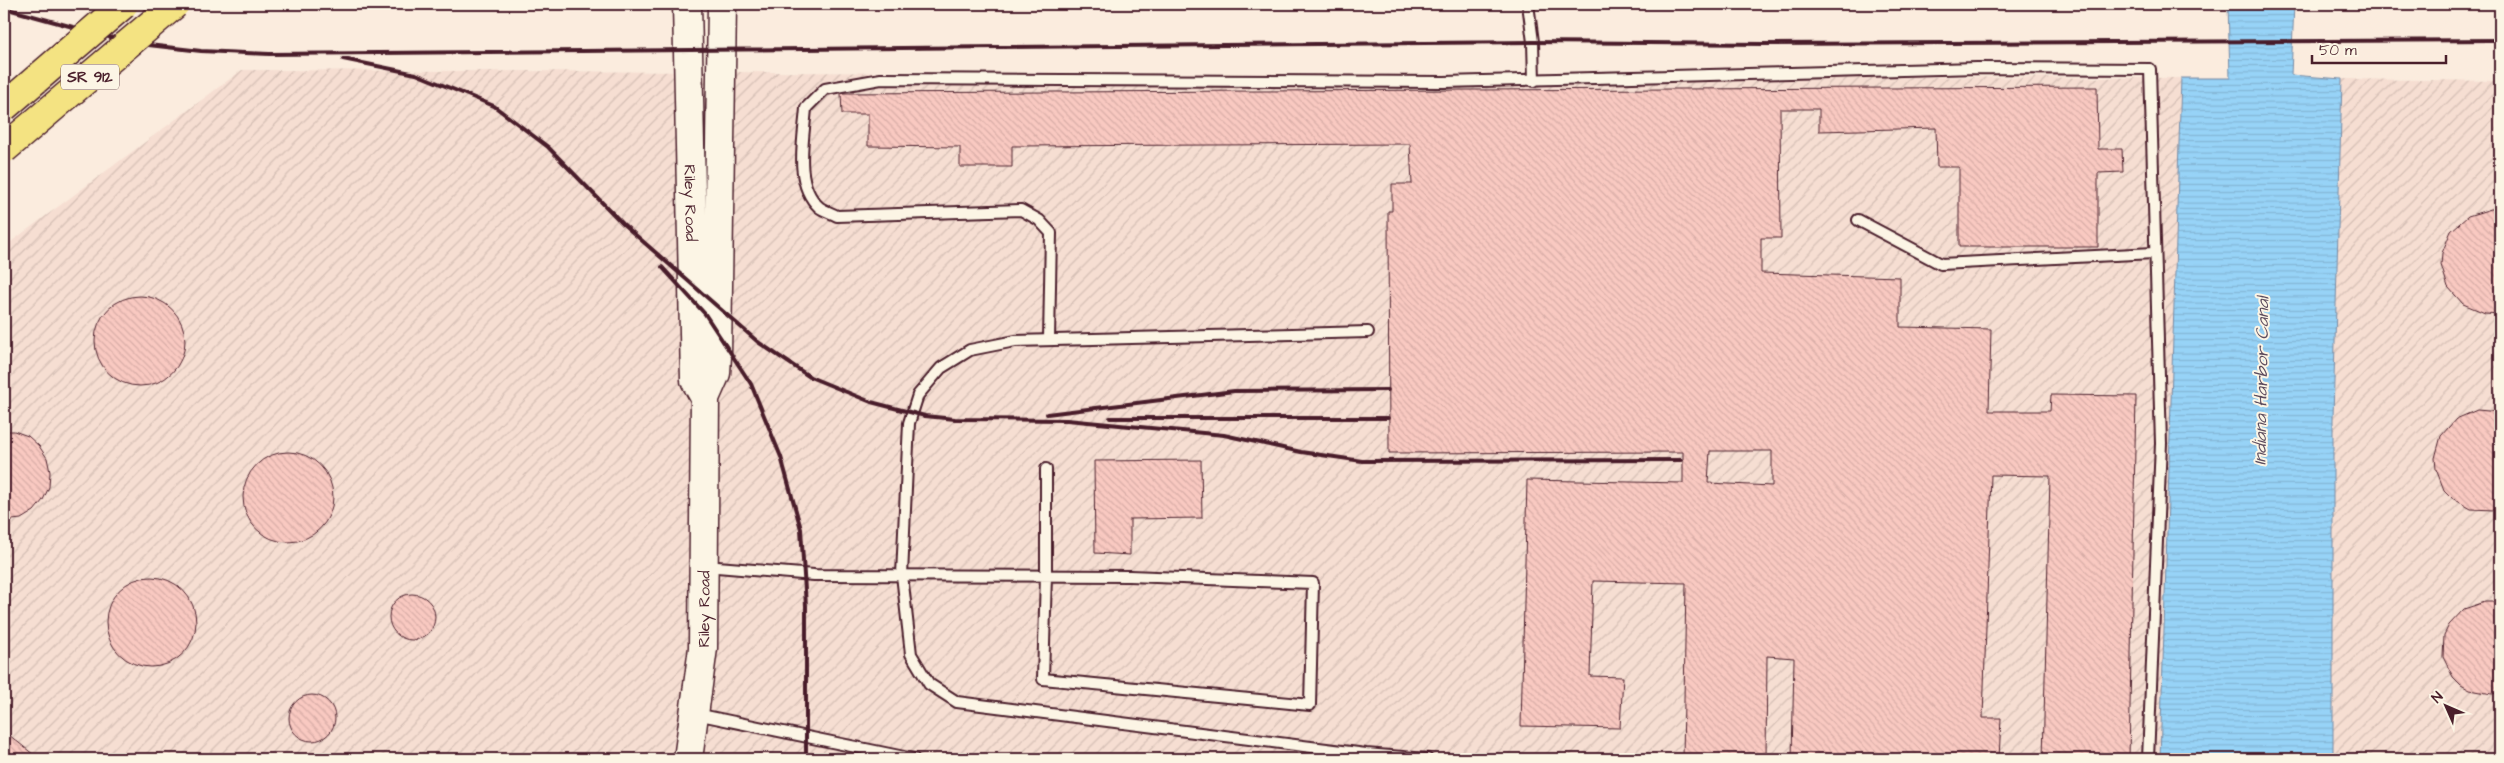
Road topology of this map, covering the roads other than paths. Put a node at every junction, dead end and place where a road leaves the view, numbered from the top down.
1 (124, 4) edge
2 (175, 4) edge
3 (688, 4) edge
4 (722, 4) edge
5 (1528, 4) edge
6 (1534, 81) junction
7 (4, 107) edge
8 (4, 149) edge
9 (1858, 220) dead end
10 (2154, 253) junction
11 (1368, 332) dead end
12 (1050, 340) junction
13 (705, 398) junction
14 (1046, 469) dead end
15 (704, 566) junction
16 (902, 575) junction
17 (1046, 575) junction
18 (695, 714) junction
19 (688, 759) edge
20 (914, 759) edge
21 (1428, 759) edge
22 (2148, 759) edge

1 - 7 highway, bridge
2 - 8 highway, SR 912, bridge
3 - 13 main road, Riley Road
4 - 13 main road, Riley Road
5 - 6 lane
6 - 10 lane
6 - 12 lane
9 - 10 lane
10 - 22 lane
11 - 12 lane
12 - 16 lane
13 - 15 main road, Riley Road
14 - 17 lane
15 - 16 lane
15 - 18 main road, Riley Road
16 - 17 lane
16 - 21 lane
17 - 17 lane
18 - 19 main road, Riley Road
18 - 20 lane

